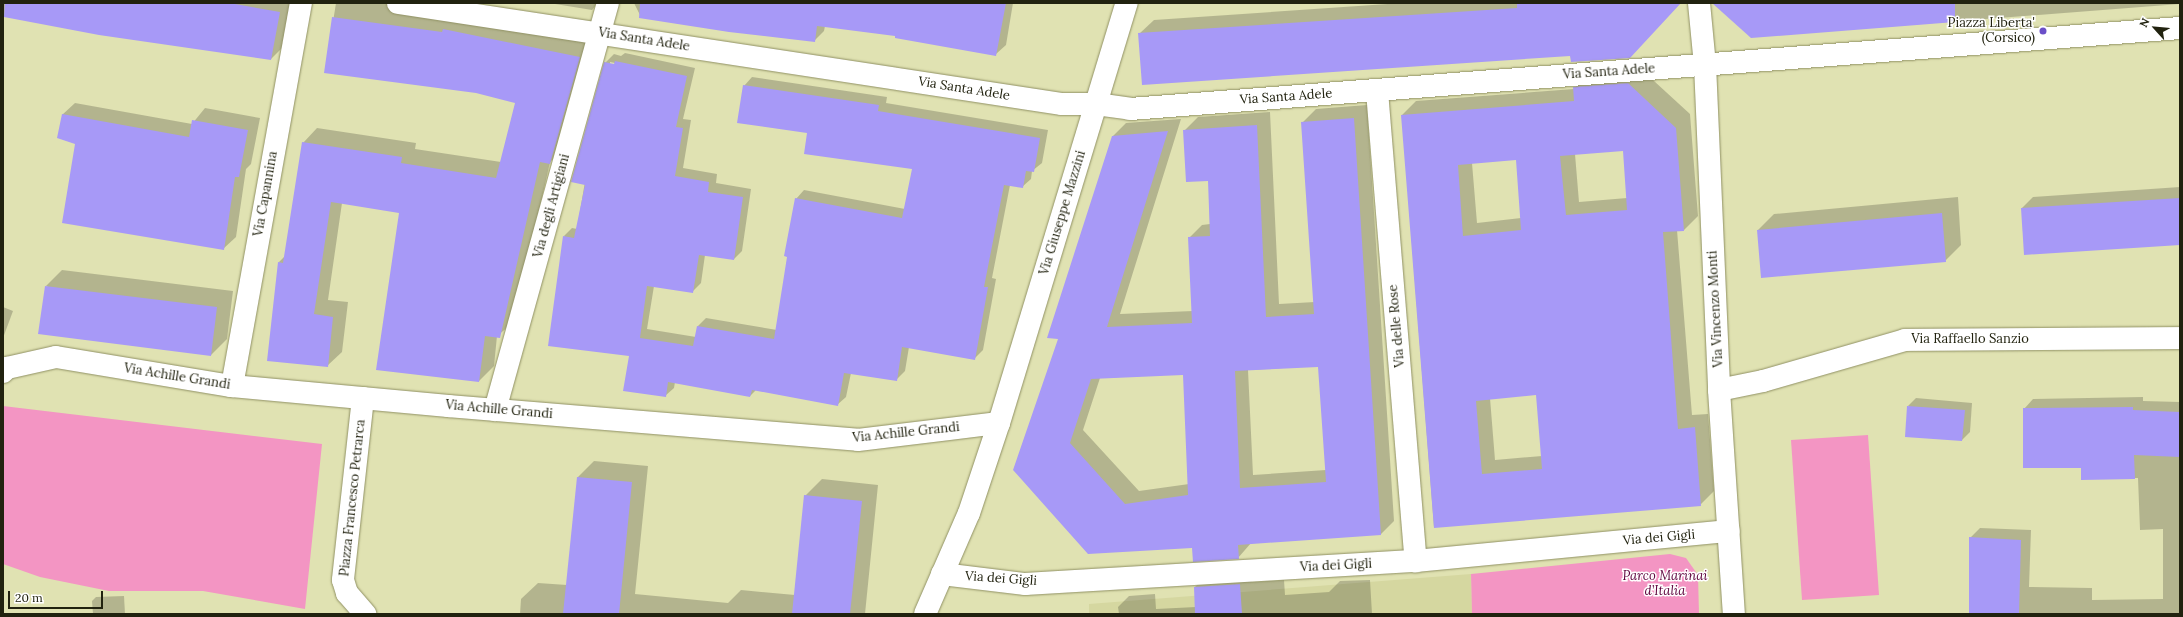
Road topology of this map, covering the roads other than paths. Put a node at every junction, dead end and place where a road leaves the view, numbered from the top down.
1 (300, 3) edge
2 (398, 3) edge
3 (608, 3) edge
4 (1127, 3) edge
5 (1699, 3) edge
6 (2180, 28) edge
7 (600, 33) junction
8 (1705, 65) junction
9 (1377, 90) junction
10 (1096, 104) junction
11 (2180, 338) edge
12 (3, 372) edge
13 (232, 386) junction
14 (1720, 390) junction
15 (363, 398) junction
16 (495, 410) junction
17 (999, 423) junction
18 (1729, 531) junction
19 (1416, 561) junction
20 (942, 574) junction
21 (365, 614) edge
22 (925, 614) edge
23 (1734, 614) edge

1 - 13 street, Via Capannina
2 - 7 street, Via Santa Adele
3 - 7 street, Via degli Artigiani
4 - 10 street, Via Giuseppe Mazzini
5 - 8 street, Via Vincenzo Monti
6 - 8 street, Via Santa Adele
7 - 10 street, Via Santa Adele
7 - 16 street, Via degli Artigiani
8 - 9 street, Via Santa Adele
8 - 14 street, Via Vincenzo Monti
9 - 10 street, Via Santa Adele
9 - 19 street, Via delle Rose
10 - 17 street, Via Giuseppe Mazzini
11 - 14 street, Via Raffaello Sanzio
12 - 13 street, Via Achille Grandi
13 - 15 street, Via Achille Grandi
14 - 18 street, Via Vincenzo Monti
15 - 16 street, Via Achille Grandi
15 - 21 street, Piazza Francesco Petrarca
16 - 17 street, Via Achille Grandi
17 - 20 street, Via Giuseppe Mazzini
18 - 19 street, Via dei Gigli
18 - 23 street, Via Vincenzo Monti
19 - 20 street, Via dei Gigli
20 - 22 street, Via Giuseppe Mazzini

